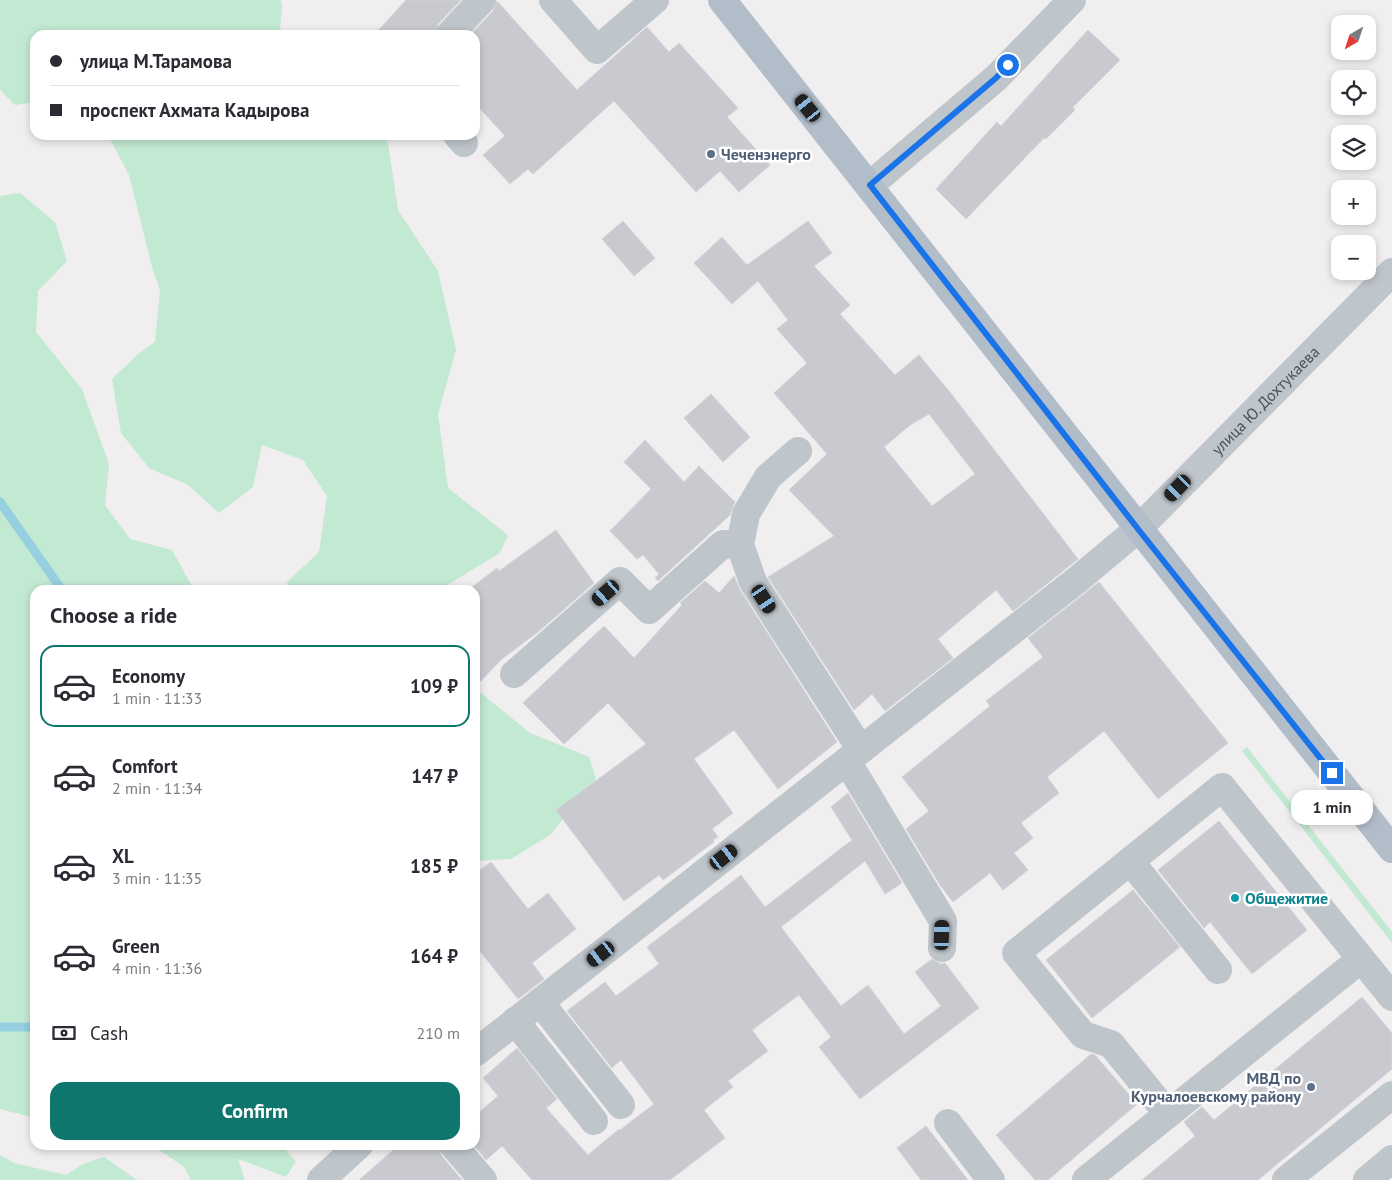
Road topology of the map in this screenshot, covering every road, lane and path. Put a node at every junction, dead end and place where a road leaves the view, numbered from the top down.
1 (482, 0) edge
2 (553, 0) edge
3 (655, 0) edge
4 (722, 0) edge
5 (1072, 0) edge
6 (454, 30) edge
7 (870, 185) junction
8 (1392, 272) edge
9 (798, 451) dead end
10 (1138, 529) junction
11 (740, 545) junction
12 (514, 674) dead end
13 (854, 756) junction
14 (1392, 849) edge
15 (1130, 861) junction
16 (942, 948) dead end
17 (1361, 959) junction
18 (1218, 970) dead end
19 (1392, 997) edge
20 (540, 1002) junction
21 (515, 1021) junction
22 (480, 1049) edge
23 (1392, 1095) edge
24 (621, 1105) dead end
25 (1168, 1114) junction
26 (594, 1121) dead end
27 (948, 1123) dead end
28 (354, 1150) edge
29 (457, 1150) edge
30 (1392, 1159) edge
31 (321, 1180) edge
32 (483, 1180) edge
33 (991, 1180) edge
34 (1086, 1180) edge
35 (1286, 1180) edge
36 (1367, 1180) edge

1 - 6 street
2 - 3 street
4 - 7 main road
5 - 7 street
7 - 10 main road
8 - 10 street, улица Ю. Дохтукаева
9 - 11 street
10 - 13 street, улица Ю. Дохтукаева
10 - 14 main road
11 - 12 street
11 - 13 street
13 - 16 street
13 - 20 street, улица Ю. Дохтукаева
15 - 17 street
15 - 18 street
15 - 25 street
17 - 19 street
17 - 25 street
20 - 21 street, улица Ю. Дохтукаева
20 - 24 street
21 - 22 street, улица Ю. Дохтукаева
21 - 26 street
23 - 35 street
25 - 34 street
27 - 33 street
28 - 31 street
29 - 32 street
30 - 36 street

